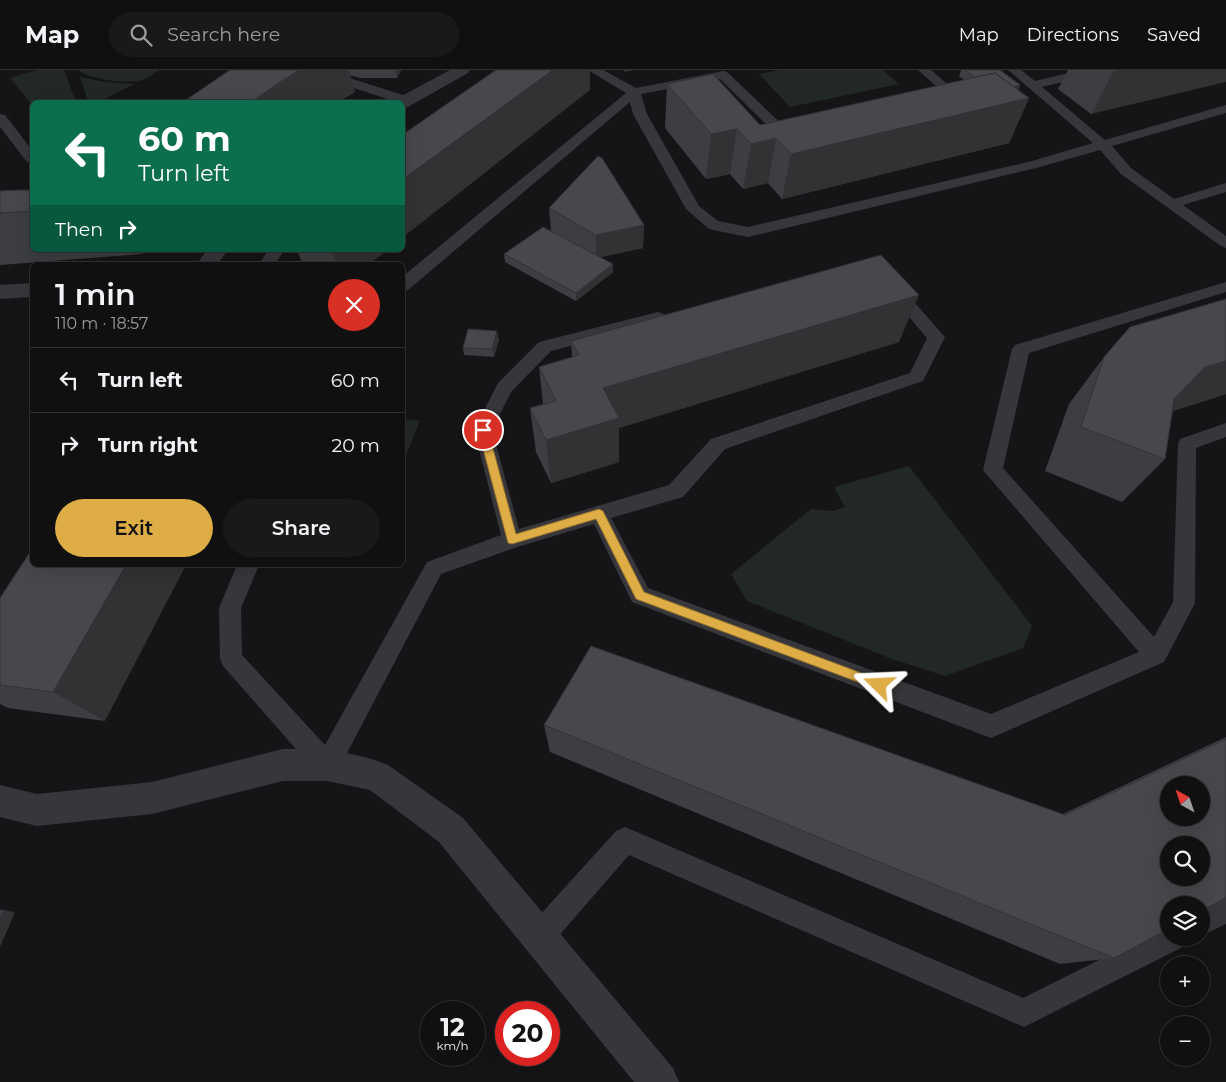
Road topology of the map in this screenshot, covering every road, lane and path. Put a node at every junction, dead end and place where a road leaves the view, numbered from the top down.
1 (313, 70) edge
2 (462, 70) edge
3 (594, 70) edge
4 (924, 70) edge
5 (1014, 70) edge
6 (1096, 70) edge
7 (1034, 85) junction
8 (634, 92) junction
9 (399, 100) edge
10 (405, 102) edge
11 (943, 106) edge
12 (1226, 109) edge
13 (0, 118) edge
14 (809, 136) edge
15 (1103, 144) junction
16 (30, 156) edge
17 (1226, 187) edge
18 (1172, 204) junction
19 (1226, 243) edge
20 (216, 252) edge
21 (208, 262) edge
22 (883, 278) edge
23 (405, 283) edge
24 (1226, 288) edge
25 (30, 290) edge
26 (0, 292) edge
27 (669, 315) edge
28 (1226, 430) edge
29 (599, 514) junction
30 (512, 540) junction
31 (247, 567) edge
32 (1156, 655) junction
33 (327, 765) junction
34 (0, 801) edge
35 (1226, 909) edge
36 (1210, 917) edge
37 (539, 937) junction
38 (1160, 944) edge
39 (659, 1082) edge

1 - 9 lane
2 - 10 street
3 - 8 lane
4 - 11 lane
5 - 7 lane
6 - 7 lane
7 - 15 lane
8 - 14 lane
8 - 15 lane
8 - 23 lane
12 - 15 lane
13 - 16 lane
15 - 18 lane
17 - 18 lane
18 - 19 lane
20 - 21 street
22 - 29 lane
24 - 32 lane
25 - 26 street
27 - 30 lane
28 - 32 lane
29 - 30 lane
29 - 32 lane
30 - 33 lane
31 - 33 lane
33 - 34 street
33 - 37 street
35 - 36 lane
37 - 38 lane
37 - 39 street

